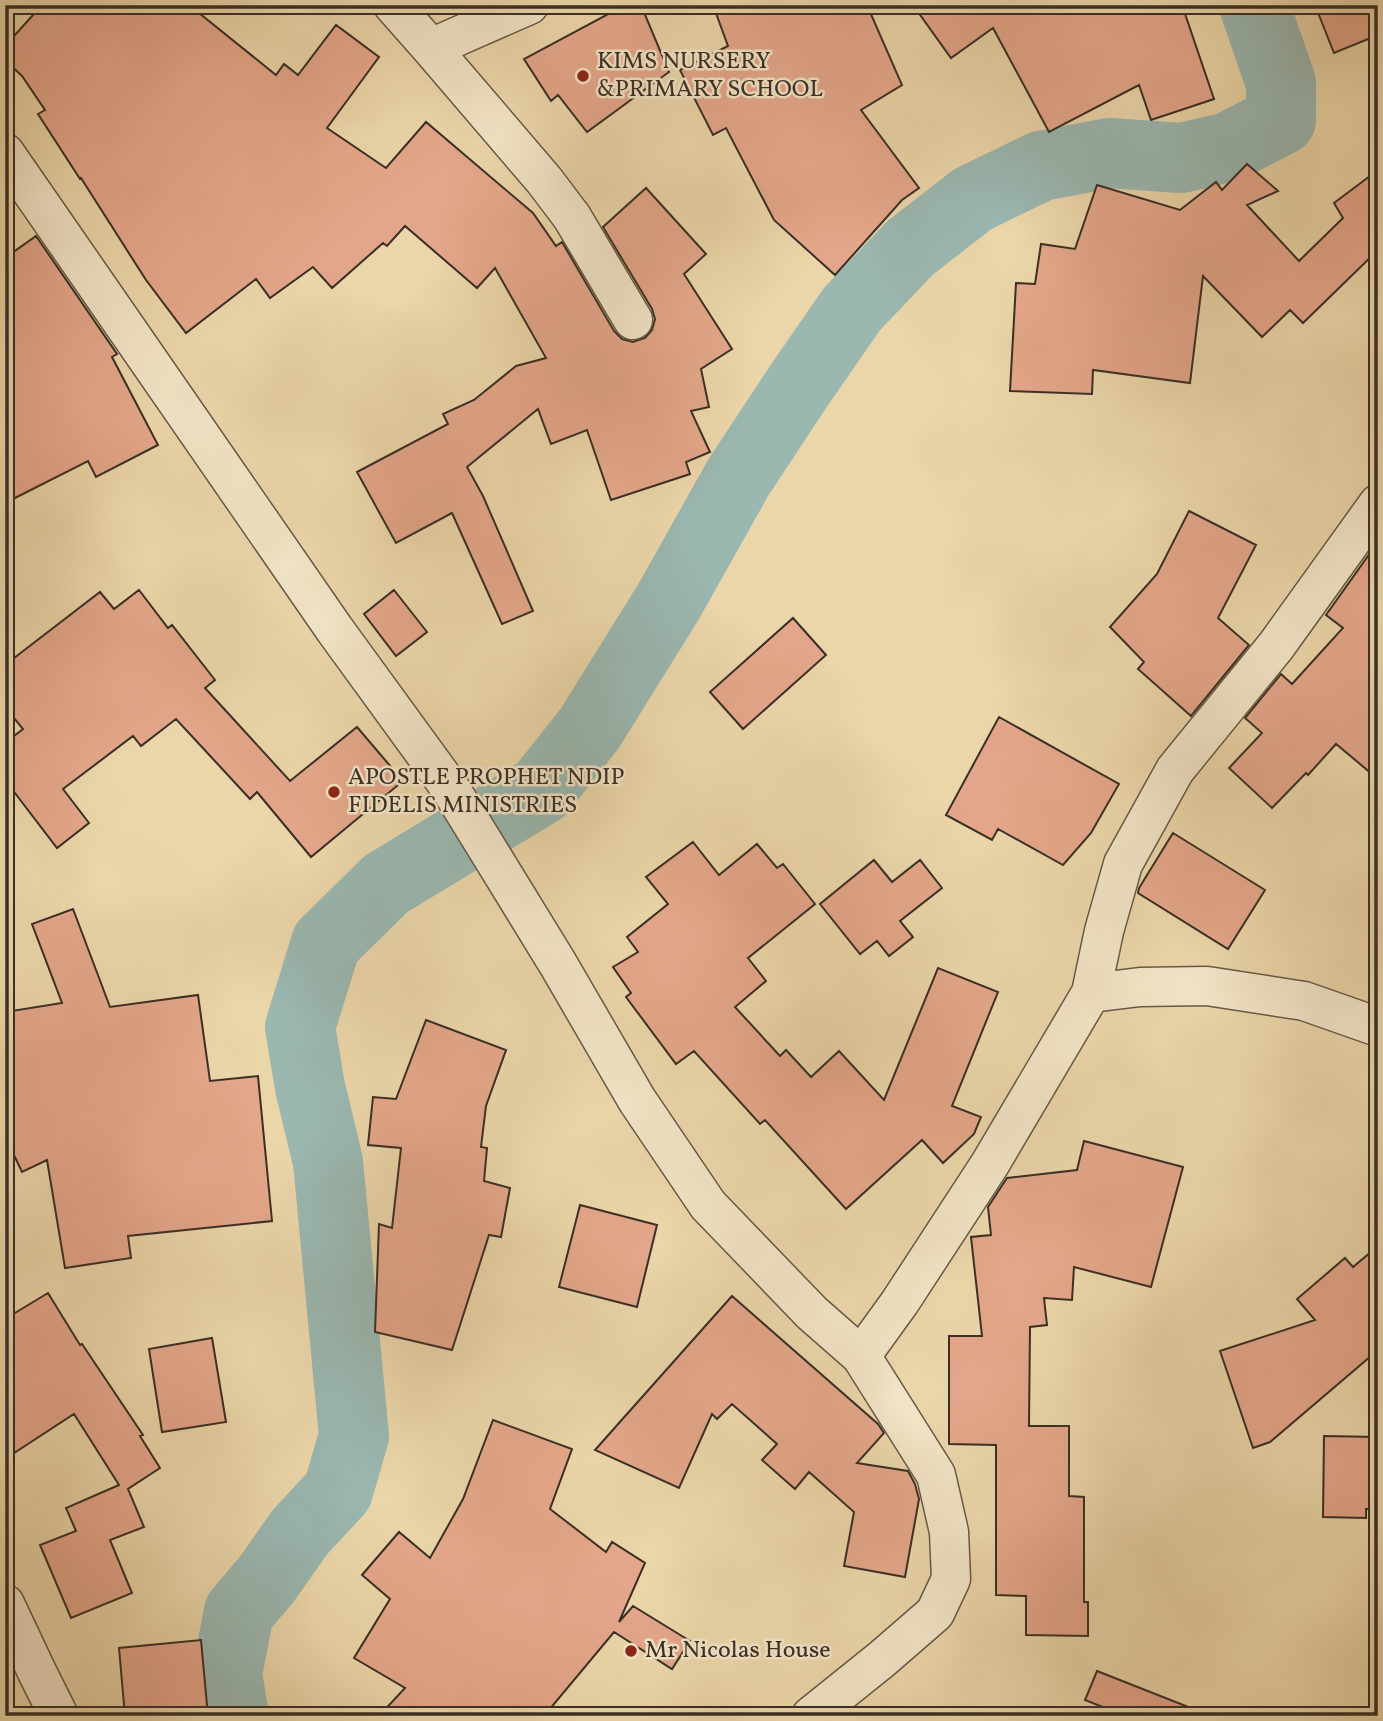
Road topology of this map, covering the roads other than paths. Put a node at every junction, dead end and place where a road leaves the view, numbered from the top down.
1 (393, 5) edge
2 (529, 5) edge
3 (431, 48) junction
4 (5, 153) edge
5 (633, 320) dead end
6 (1378, 504) edge
7 (1091, 993) junction
8 (1378, 1027) edge
9 (861, 1356) junction
10 (5, 1604) edge
11 (55, 1714) edge
12 (811, 1716) edge

1 - 3 street
2 - 3 street
3 - 5 street
4 - 9 street
6 - 7 street
7 - 8 street
7 - 9 street
9 - 12 street
10 - 11 street

